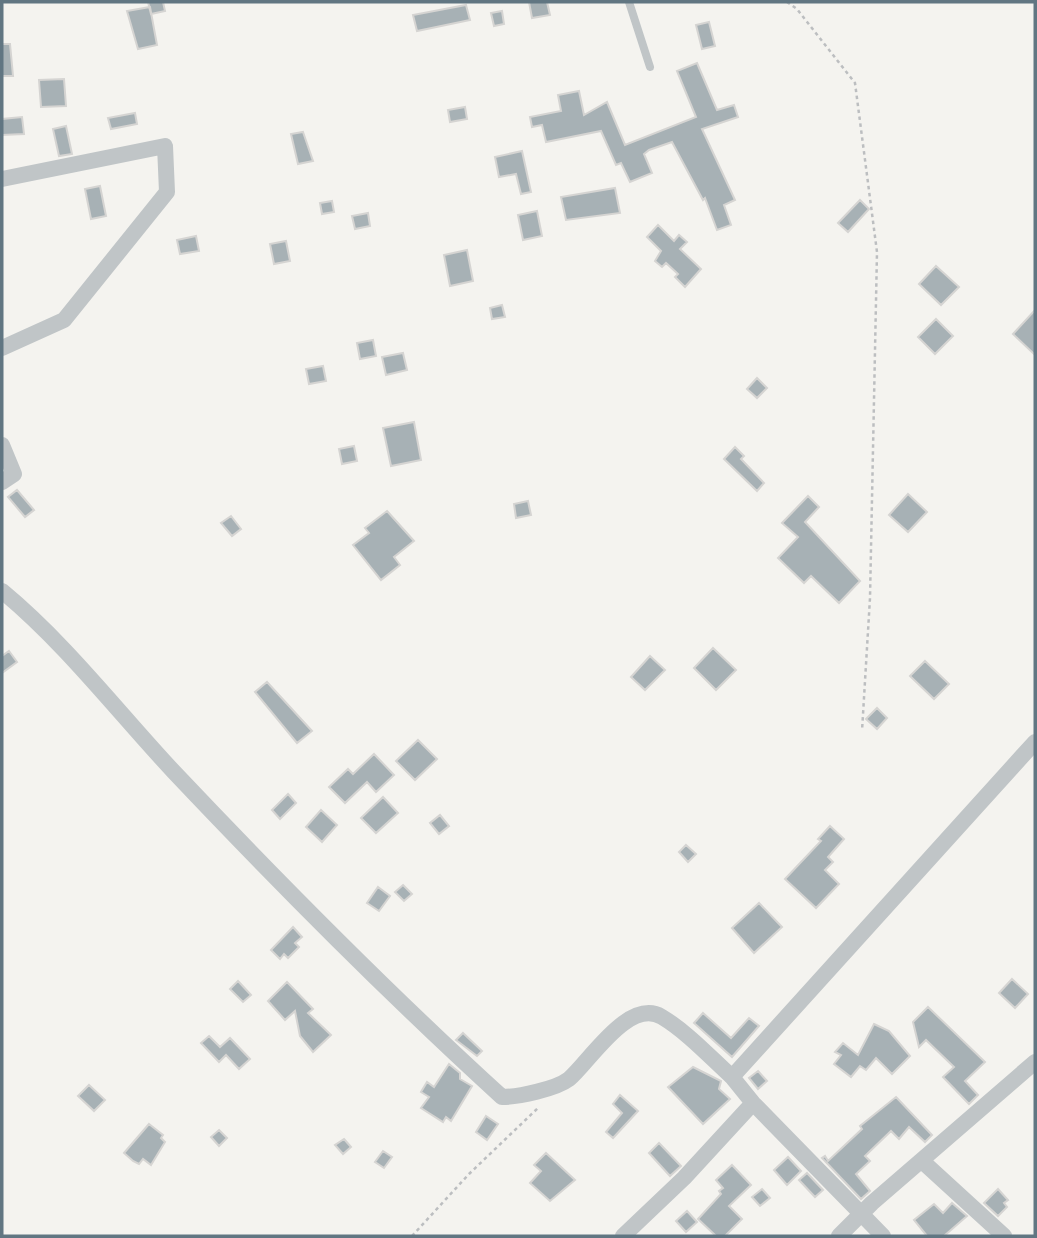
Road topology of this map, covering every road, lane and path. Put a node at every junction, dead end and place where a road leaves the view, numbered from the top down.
1 (629, 2) edge
2 (787, 2) edge
3 (650, 67) dead end
4 (2, 179) edge
5 (2, 348) edge
6 (2, 446) edge
7 (2, 482) edge
8 (2, 591) edge
9 (862, 731) dead end
10 (1035, 742) edge
11 (1035, 1062) edge
12 (732, 1077) junction
13 (753, 1103) junction
14 (540, 1106) dead end
15 (922, 1161) junction
16 (861, 1214) junction
17 (412, 1236) edge
18 (623, 1236) edge
19 (839, 1236) edge
20 (883, 1236) edge
21 (1004, 1236) edge

1 - 3 lane
2 - 9 path
4 - 5 street
6 - 7 street
8 - 12 street
10 - 12 street
11 - 15 street
12 - 13 street
13 - 16 street
13 - 18 street
14 - 17 path
15 - 16 street
15 - 21 street
16 - 19 street
16 - 20 street

